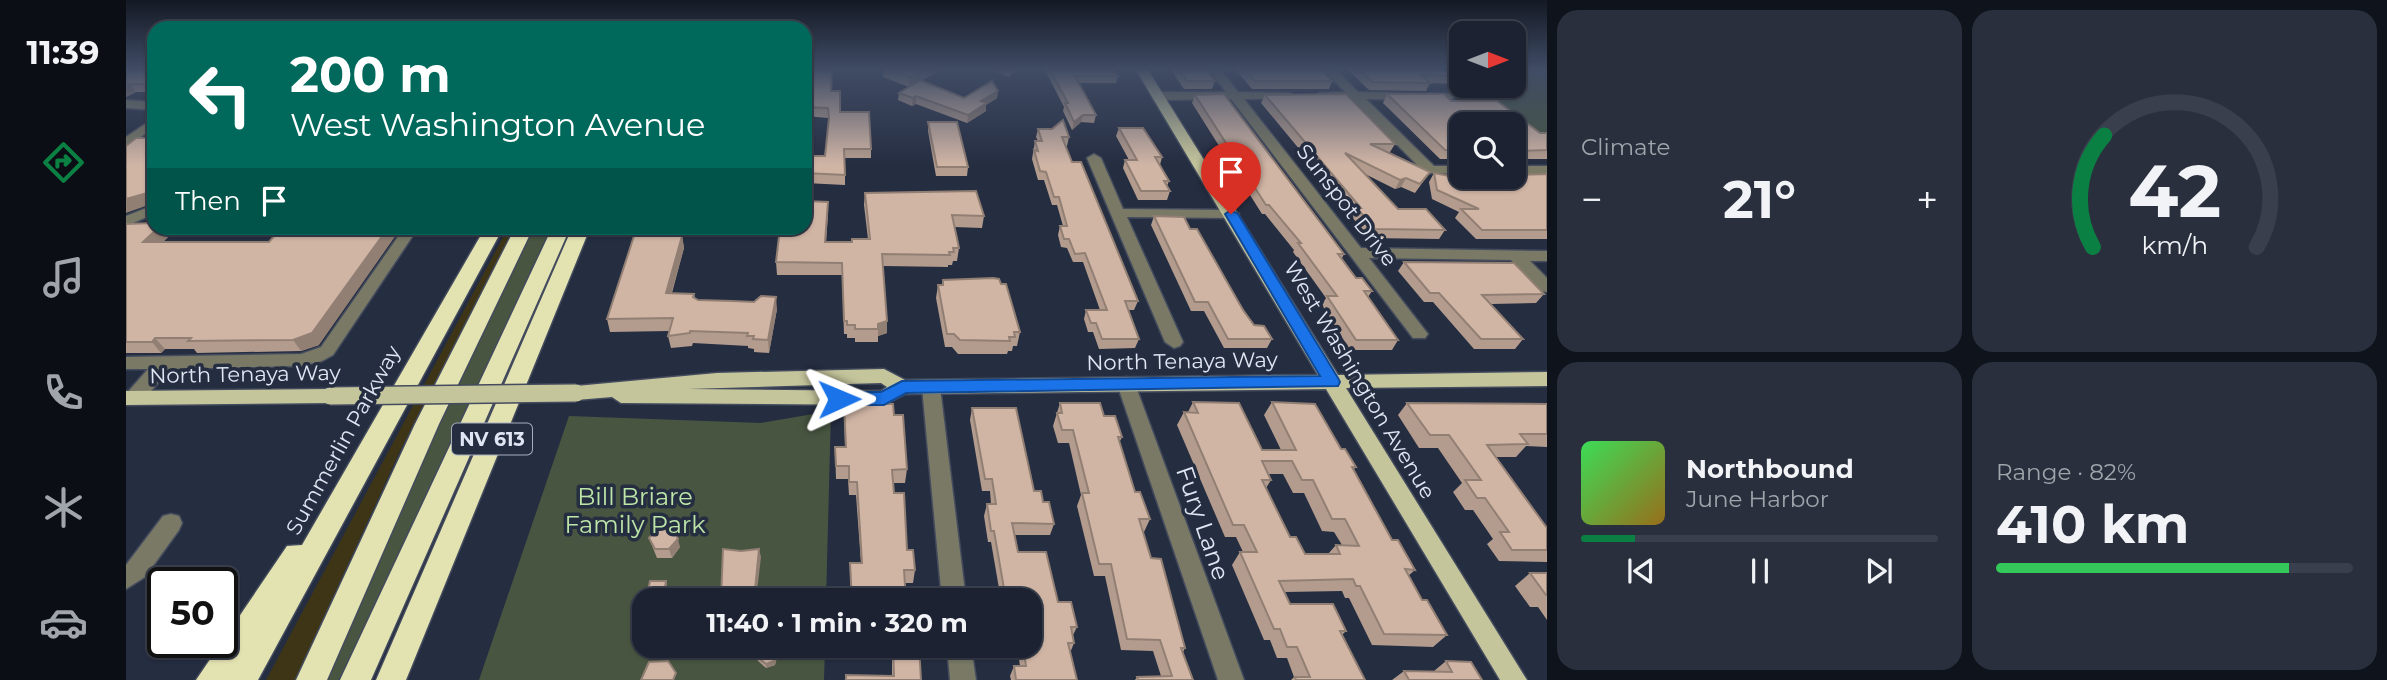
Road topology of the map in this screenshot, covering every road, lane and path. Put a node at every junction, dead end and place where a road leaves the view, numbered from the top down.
1 (1162, 102) edge
2 (1239, 102) edge
3 (1362, 102) edge
4 (126, 104) edge
5 (147, 107) edge
6 (147, 114) edge
7 (147, 127) edge
8 (126, 130) edge
9 (126, 143) edge
10 (1094, 158) dead end
11 (1449, 170) edge
12 (1526, 170) edge
13 (1547, 170) edge
14 (147, 212) edge
15 (1119, 214) junction
16 (1231, 214) junction
17 (126, 222) edge
18 (406, 235) edge
19 (490, 235) edge
20 (521, 235) edge
21 (558, 235) edge
22 (577, 235) edge
23 (1359, 253) junction
24 (1516, 256) junction
25 (1547, 256) edge
26 (1547, 287) edge
27 (1419, 334) dead end
28 (1174, 342) dead end
29 (165, 362) junction
30 (126, 363) edge
31 (884, 376) junction
32 (793, 378) junction
33 (1547, 379) edge
34 (1332, 382) junction
35 (1126, 384) junction
36 (902, 387) junction
37 (931, 387) junction
38 (639, 391) junction
39 (674, 397) junction
40 (130, 398) edge
41 (794, 399) junction
42 (377, 437) junction
43 (171, 523) dead end
44 (126, 578) edge
45 (953, 588) edge
46 (960, 658) edge
47 (211, 680) edge
48 (241, 680) edge
49 (311, 680) edge
50 (355, 680) edge
51 (393, 680) edge
52 (963, 680) edge
53 (1231, 680) edge
54 (1514, 680) edge

1 - 16 main road, West Washington Avenue
2 - 23 street, Sunspot Drive
3 - 11 street
4 - 5 street
6 - 8 street
7 - 9 street
10 - 15 street
12 - 13 street
14 - 17 street
15 - 16 street
15 - 28 street
16 - 34 main road, West Washington Avenue
18 - 29 street
19 - 42 highway, Summerlin Parkway
20 - 49 highway
21 - 50 highway
22 - 51 highway, NV 613
23 - 24 street
23 - 27 street, Sunspot Drive
24 - 25 street
24 - 26 street
29 - 30 street
29 - 40 street
31 - 32 main road, North Tenaya Way
31 - 36 main road
31 - 41 main road
32 - 38 main road, North Tenaya Way
32 - 39 main road
33 - 34 main road, North Tenaya Way
34 - 35 main road, North Tenaya Way
34 - 54 main road, West Washington Avenue
35 - 37 main road, North Tenaya Way
35 - 53 street, Fury Lane
36 - 37 main road, North Tenaya Way
36 - 41 main road, North Tenaya Way
37 - 45 street
38 - 39 main road, North Tenaya Way
38 - 40 main road, North Tenaya Way, bridge
39 - 41 main road, North Tenaya Way
42 - 47 highway
42 - 48 highway, Summerlin Parkway
43 - 44 street
46 - 52 street

